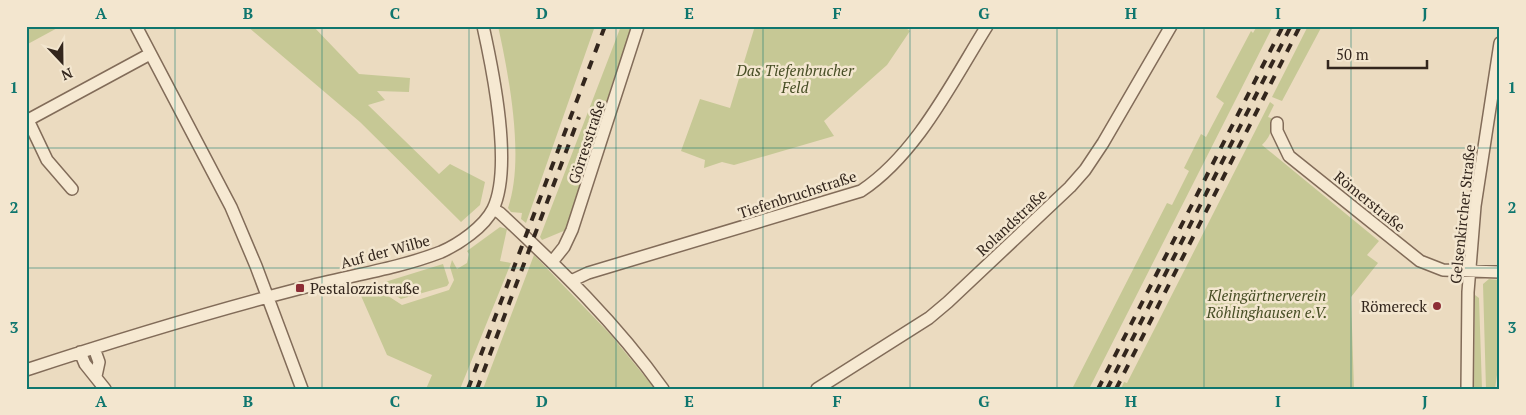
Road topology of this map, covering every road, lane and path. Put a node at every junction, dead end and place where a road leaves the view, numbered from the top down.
1 (136, 26) edge
2 (484, 26) edge
3 (638, 26) edge
4 (987, 26) edge
5 (1171, 26) edge
6 (1500, 43) edge
7 (150, 54) junction
8 (1277, 123) dead end
9 (72, 189) dead end
10 (493, 209) junction
11 (552, 262) junction
12 (1469, 269) junction
13 (1500, 272) edge
14 (572, 281) junction
15 (268, 298) junction
16 (94, 348) junction
17 (80, 352) junction
18 (26, 370) edge
19 (96, 376) junction
20 (105, 389) edge
21 (302, 389) edge
22 (663, 389) edge
23 (817, 389) edge
24 (1467, 389) edge

1 - 7 street
2 - 10 street, Auf der Wilbe
3 - 11 street, Görresstraße
4 - 14 street, Tiefenbruchstraße
5 - 23 street, Rolandstraße
6 - 12 street, Gelsenkircher Straße
7 - 9 street
7 - 15 street
8 - 12 street, Römerstraße
10 - 11 street
10 - 15 street, Auf der Wilbe
11 - 14 street
12 - 13 street, Römerstraße
12 - 24 street, Gelsenkircher Straße
14 - 22 street
15 - 16 street, Auf der Wilbe
15 - 21 street
16 - 17 street, Auf der Wilbe
16 - 19 street
17 - 18 street, Auf der Wilbe
17 - 19 street
19 - 20 street

